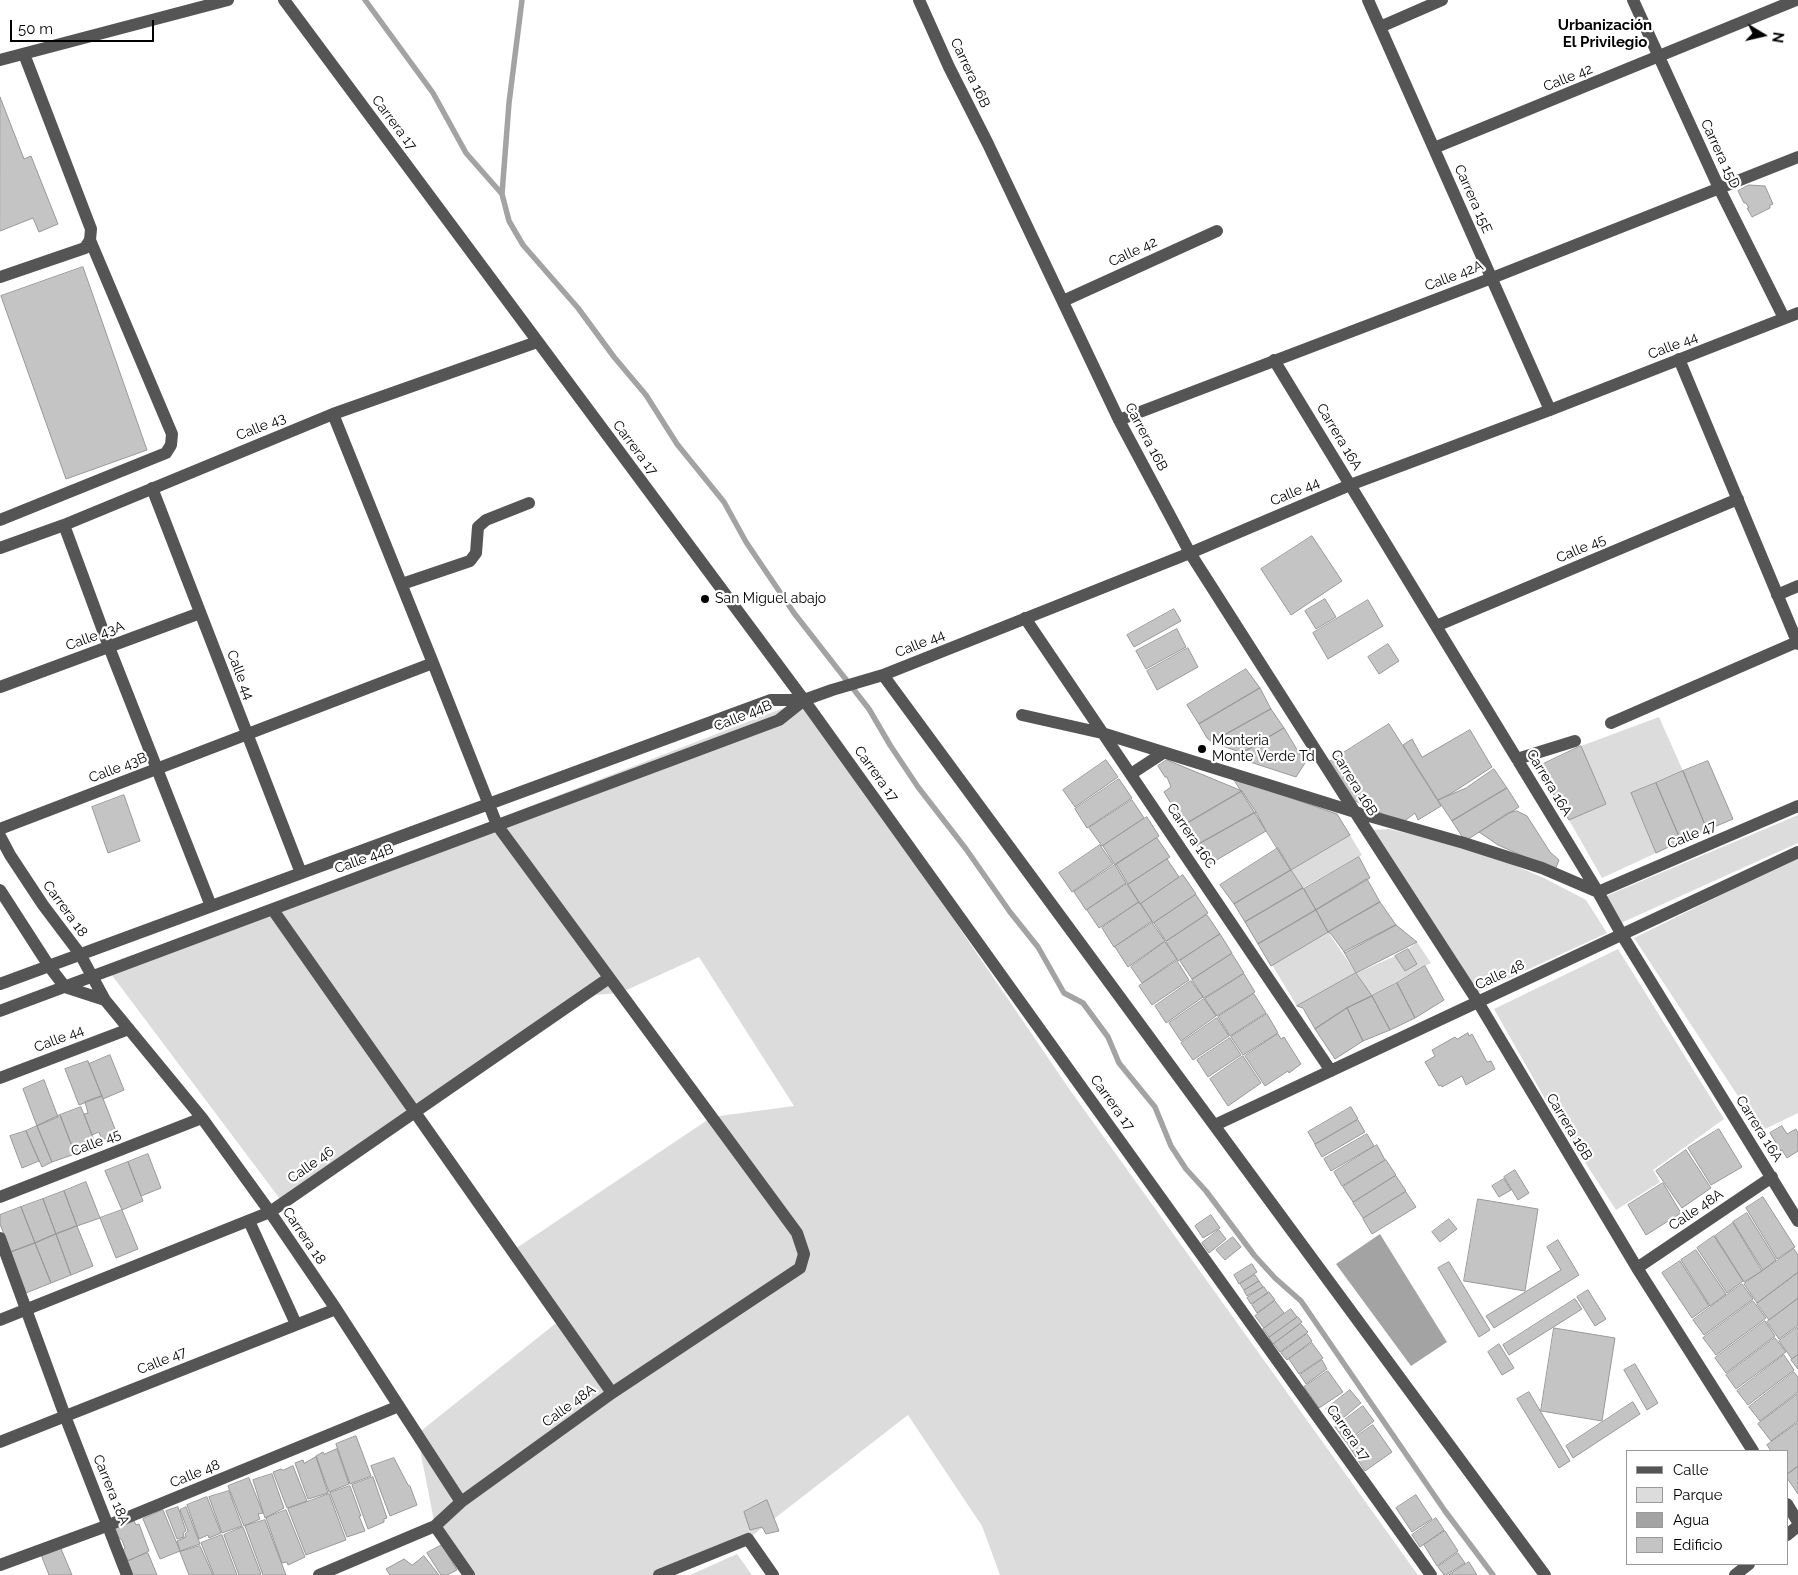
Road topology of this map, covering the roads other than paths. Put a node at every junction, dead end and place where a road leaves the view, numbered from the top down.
1 (226, 0) edge
2 (284, 0) edge
3 (919, 0) edge
4 (1368, 0) edge
5 (1442, 0) edge
6 (1633, 0) edge
7 (1796, 0) edge
8 (1380, 27) junction
9 (24, 54) junction
10 (1659, 57) junction
11 (0, 60) edge
12 (1434, 148) junction
13 (1798, 157) edge
14 (1719, 188) junction
15 (1217, 231) dead end
16 (90, 240) junction
17 (0, 277) edge
18 (1492, 278) junction
19 (1063, 301) junction
20 (1798, 313) edge
21 (1784, 318) junction
22 (537, 342) junction
23 (1274, 360) junction
24 (1679, 360) junction
25 (1550, 410) junction
26 (333, 414) junction
27 (1119, 420) junction
28 (1350, 485) junction
29 (152, 488) junction
30 (1738, 499) junction
31 (529, 503) dead end
32 (0, 520) edge
33 (64, 525) junction
34 (0, 548) edge
35 (1190, 553) junction
36 (402, 584) junction
37 (1798, 586) edge
38 (1777, 595) junction
39 (200, 613) junction
40 (1025, 618) junction
41 (1436, 626) junction
42 (1798, 643) edge
43 (109, 647) junction
44 (434, 663) junction
45 (879, 677) junction
46 (0, 687) edge
47 (804, 700) junction
48 (734, 714) junction
49 (1022, 715) dead end
50 (1611, 723) dead end
51 (1102, 733) junction
52 (742, 734) junction
53 (247, 736) junction
54 (1575, 741) dead end
55 (1163, 753) junction
56 (1517, 759) junction
57 (158, 769) junction
58 (1131, 774) junction
59 (489, 804) junction
60 (1798, 806) edge
61 (1355, 812) junction
62 (497, 825) junction
63 (0, 829) edge
64 (0, 836) edge
65 (1798, 852) edge
66 (301, 873) junction
67 (0, 890) edge
68 (1598, 892) junction
69 (211, 906) junction
70 (273, 910) junction
71 (1622, 935) junction
72 (80, 954) junction
73 (49, 966) junction
74 (93, 976) junction
75 (609, 978) junction
76 (0, 984) edge
77 (65, 987) junction
78 (105, 1000) junction
79 (1478, 1002) junction
80 (0, 1011) edge
81 (129, 1029) junction
82 (1331, 1071) junction
83 (0, 1078) edge
84 (414, 1112) junction
85 (202, 1118) junction
86 (1215, 1125) junction
87 (1772, 1178) junction
88 (0, 1197) edge
89 (270, 1212) junction
90 (249, 1221) junction
91 (1798, 1221) edge
92 (0, 1238) edge
93 (1637, 1268) junction
94 (27, 1309) junction
95 (336, 1309) junction
96 (0, 1320) edge
97 (296, 1324) junction
98 (612, 1393) junction
99 (399, 1406) junction
100 (65, 1416) junction
101 (0, 1442) edge
102 (1752, 1450) edge
103 (462, 1502) junction
104 (1788, 1506) edge
105 (1798, 1522) edge
106 (109, 1525) junction
107 (435, 1526) junction
108 (1798, 1526) edge
109 (1788, 1534) edge
110 (0, 1565) edge
111 (1748, 1565) edge
112 (127, 1575) edge
113 (319, 1575) edge
114 (470, 1575) edge
115 (659, 1575) edge
116 (773, 1575) edge
117 (1431, 1575) edge
118 (1545, 1575) edge
119 (1735, 1575) edge

1 - 9 street
2 - 22 street, Carrera 17
3 - 19 street, Carrera 16B
4 - 8 street, Carrera 15E
5 - 8 street
6 - 10 street, Carrera 15D
7 - 10 street, Calle 42
8 - 12 street, Carrera 15E
9 - 11 street
9 - 16 street
10 - 12 street, Calle 42
10 - 14 street, Carrera 15D
12 - 18 street, Carrera 15E
13 - 14 street, Calle 42A
14 - 18 street, Calle 42A
14 - 21 street, Carrera 15D
15 - 19 street, Calle 42
16 - 17 street
16 - 32 street
18 - 23 street, Calle 42A
18 - 25 street, Carrera 15E
19 - 27 street, Carrera 16B
20 - 21 street, Calle 44
21 - 24 street, Calle 44
22 - 26 street, Calle 43
22 - 47 street, Carrera 17
23 - 27 street, Calle 42A
23 - 28 street, Carrera 16A
24 - 25 street, Calle 44
24 - 30 street
25 - 28 street, Calle 44
26 - 29 street, Calle 43
26 - 36 street
27 - 35 street, Carrera 16B
28 - 35 street, Calle 44
28 - 41 street, Carrera 16A
29 - 33 street, Calle 43
29 - 39 street, Calle 44
30 - 38 street
30 - 41 street, Calle 45
31 - 36 street
33 - 34 street, Calle 43
33 - 43 street
35 - 40 street, Calle 44
35 - 61 street, Carrera 16B
36 - 44 street
37 - 38 street
38 - 42 street
39 - 43 street, Calle 43A
39 - 53 street, Calle 44
40 - 45 street, Calle 44
40 - 51 street, Carrera 16C
41 - 56 street, Carrera 16A
42 - 50 street
43 - 46 street, Calle 43A
43 - 57 street
44 - 53 street, Calle 43B
44 - 59 street
45 - 47 street, Calle 44
45 - 86 street
47 - 48 street, Calle 44B
47 - 52 street, Calle 44B
47 - 117 street, Carrera 17
48 - 52 street
48 - 59 street, Calle 44B
49 - 51 street
51 - 55 street
51 - 58 street, Carrera 16C
52 - 62 street, Calle 44B
53 - 57 street, Calle 43B
53 - 66 street, Calle 44
54 - 56 street
55 - 58 street
55 - 61 street
56 - 68 street, Carrera 16A
57 - 63 street, Calle 43B
57 - 69 street
58 - 82 street, Carrera 16C
59 - 62 street
59 - 66 street, Calle 44B
60 - 68 street, Calle 47
61 - 68 street
61 - 79 street, Carrera 16B
62 - 70 street, Calle 44B
62 - 75 street
64 - 72 street, Carrera 18
65 - 71 street, Calle 48
66 - 69 street, Calle 44B
67 - 73 street
68 - 71 street, Carrera 16A
69 - 72 street, Calle 44B
70 - 74 street, Calle 44B
70 - 84 street
71 - 79 street, Calle 48
71 - 87 street, Carrera 16A
72 - 73 street, Calle 44B
72 - 74 street, Carrera 18
73 - 76 street, Calle 44B
73 - 77 street
74 - 77 street, Calle 44B
74 - 78 street, Carrera 18
75 - 84 street, Calle 46
75 - 98 street, Calle 48A
77 - 78 street
77 - 80 street, Calle 44B
78 - 81 street, Carrera 18
79 - 82 street, Calle 48
79 - 93 street, Carrera 16B
81 - 83 street, Calle 44
81 - 85 street, Carrera 18
82 - 86 street, Calle 48
84 - 89 street, Calle 46
84 - 98 street
85 - 88 street, Calle 45
85 - 89 street, Carrera 18
86 - 118 street
87 - 91 street, Carrera 16A
87 - 93 street, Calle 48A
89 - 90 street, Calle 46
89 - 95 street, Carrera 18
90 - 94 street, Calle 46
90 - 97 street
92 - 94 street
93 - 102 street, Carrera 16B
94 - 96 street, Calle 46
94 - 100 street
95 - 97 street, Calle 47
95 - 99 street, Carrera 18
97 - 100 street, Calle 47
98 - 103 street, Calle 48A
99 - 103 street, Carrera 18
99 - 106 street, Calle 48
100 - 101 street, Calle 47
100 - 106 street, Carrera 18A
103 - 107 street, Calle 48A
104 - 105 street
106 - 110 street, Calle 48
106 - 112 street, Carrera 18A
107 - 113 street, Calle 48A
107 - 114 street
108 - 109 street
111 - 119 street
115 - 116 street

